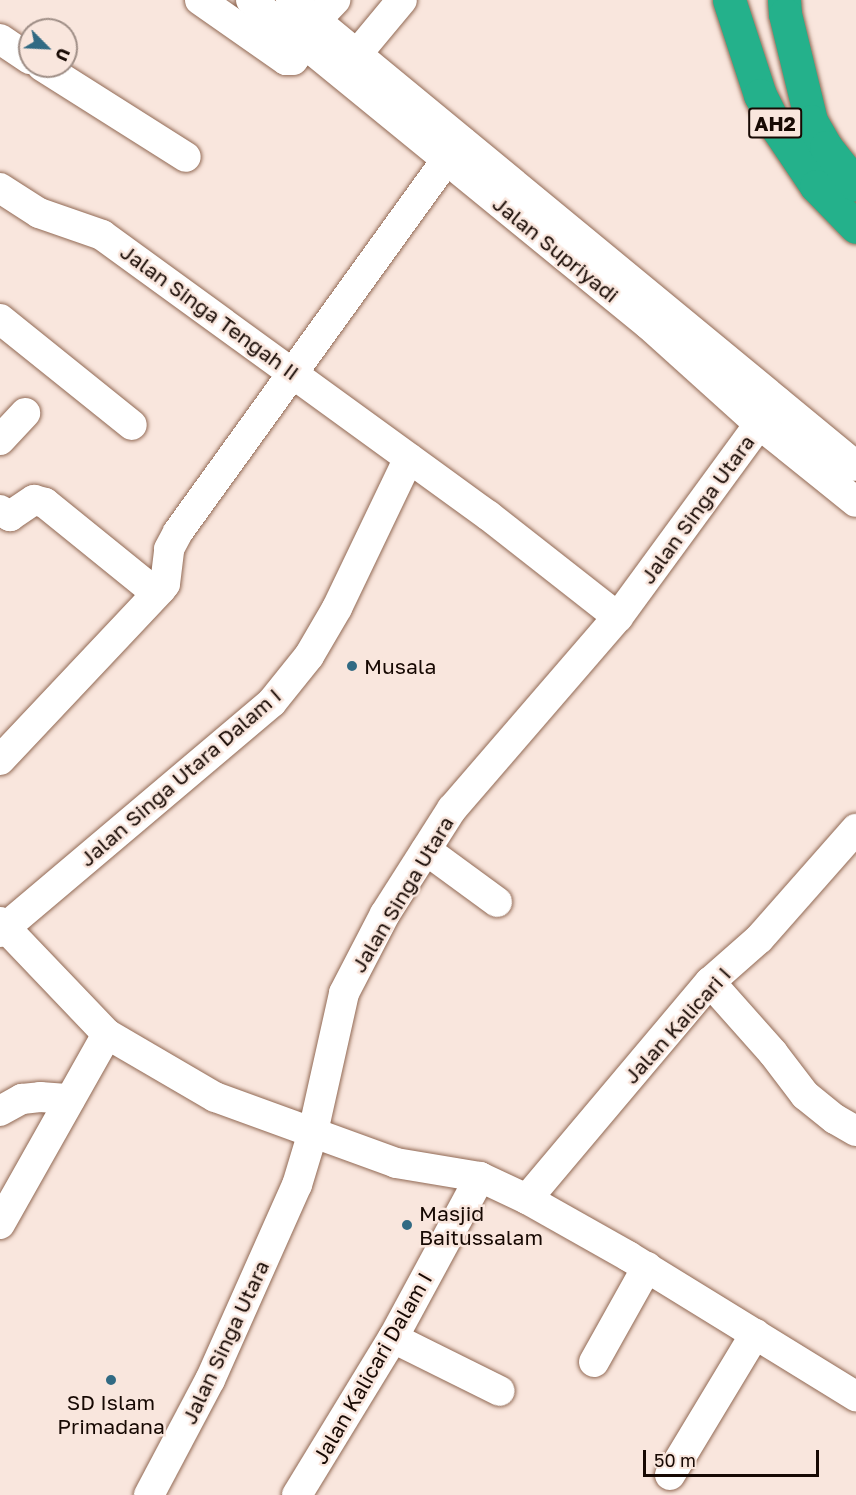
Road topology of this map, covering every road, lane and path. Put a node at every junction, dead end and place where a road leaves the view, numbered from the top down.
1 (200, 0) edge
2 (402, 0) edge
3 (729, 0) edge
4 (784, 0) edge
5 (274, 4) edge
6 (319, 21) edge
7 (0, 39) edge
8 (18, 50) edge
9 (357, 54) junction
10 (61, 78) edge
11 (453, 150) junction
12 (186, 158) dead end
13 (856, 185) edge
14 (3, 197) edge
15 (856, 226) edge
16 (0, 319) edge
17 (294, 372) junction
18 (768, 412) junction
19 (25, 413) dead end
20 (132, 425) dead end
21 (0, 440) edge
22 (409, 458) junction
23 (856, 466) edge
24 (856, 502) edge
25 (0, 510) edge
26 (156, 594) junction
27 (618, 617) junction
28 (0, 760) edge
29 (856, 829) edge
30 (426, 850) junction
31 (497, 902) dead end
32 (2, 927) edge
33 (710, 982) junction
34 (107, 1034) junction
35 (70, 1099) junction
36 (0, 1111) edge
37 (856, 1131) edge
38 (313, 1132) junction
39 (480, 1177) junction
40 (527, 1198) junction
41 (0, 1224) edge
42 (647, 1267) junction
43 (755, 1334) junction
44 (393, 1338) junction
45 (594, 1362) dead end
46 (501, 1390) dead end
47 (856, 1396) edge
48 (670, 1475) dead end
49 (149, 1495) edge
50 (297, 1495) edge

1 - 6 street
2 - 9 street
3 - 15 highway, AH2
4 - 13 highway, AH2
5 - 6 street, Jalan Supriyadi
6 - 9 street, Jalan Supriyadi
6 - 11 street, Jalan Supriyadi
7 - 8 street
9 - 11 street, Jalan Supriyadi
10 - 12 street
11 - 17 street
11 - 18 street, Jalan Supriyadi
14 - 17 street, Jalan Singa Tengah II
16 - 20 street
17 - 22 street, Jalan Singa Tengah II
17 - 26 street
18 - 23 street, Jalan Supriyadi
18 - 24 street, Jalan Supriyadi
18 - 27 street, Jalan Singa Utara
19 - 21 street
22 - 27 street
22 - 32 street, Jalan Singa Utara Dalam I
25 - 26 street
26 - 28 street
27 - 30 street, Jalan Singa Utara
29 - 33 street, Jalan Kalicari I
30 - 31 street
30 - 38 street, Jalan Singa Utara
32 - 34 street
33 - 37 street
33 - 40 street, Jalan Kalicari I
34 - 35 street
34 - 38 street
35 - 36 street
35 - 41 street
38 - 39 street
38 - 49 street, Jalan Singa Utara
39 - 40 street
39 - 44 street, Jalan Kalicari Dalam I
40 - 42 street
42 - 43 street
42 - 45 street
43 - 47 street
43 - 48 street
44 - 46 street
44 - 50 street, Jalan Kalicari Dalam I

